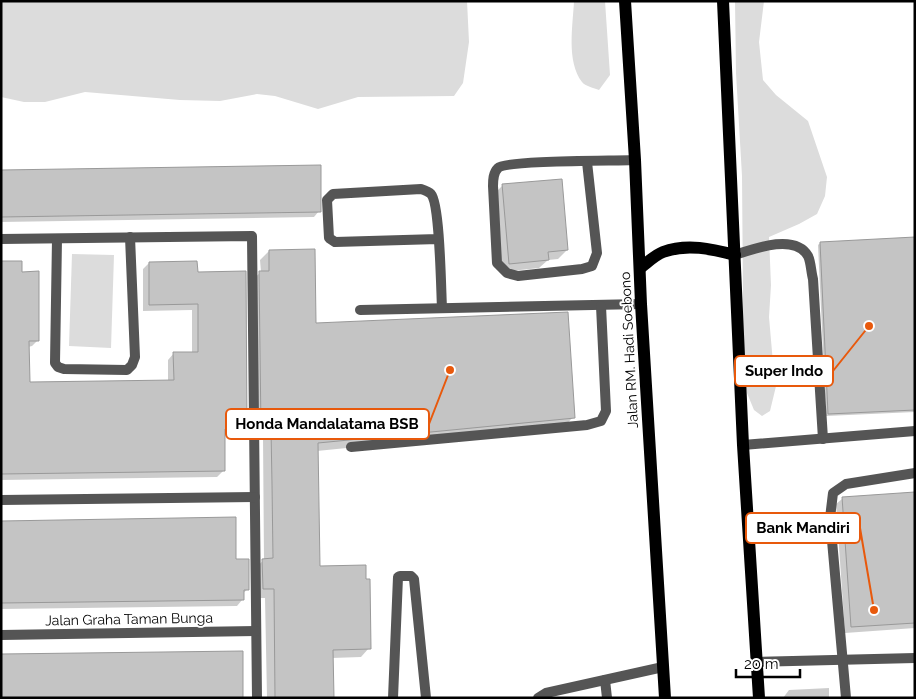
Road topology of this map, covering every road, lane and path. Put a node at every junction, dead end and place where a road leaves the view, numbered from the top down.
1 (625, 1) edge
2 (723, 1) edge
3 (635, 160) junction
4 (587, 162) junction
5 (130, 238) junction
6 (57, 239) junction
7 (438, 239) junction
8 (1, 240) edge
9 (735, 255) junction
10 (640, 268) junction
11 (641, 304) junction
12 (601, 306) junction
13 (442, 308) junction
14 (360, 310) dead end
15 (915, 431) edge
16 (823, 439) junction
17 (742, 445) junction
18 (351, 447) dead end
19 (915, 473) edge
20 (255, 497) junction
21 (1, 500) edge
22 (256, 631) junction
23 (1, 635) edge
24 (843, 658) junction
25 (915, 658) edge
26 (756, 662) junction
27 (663, 667) junction
28 (605, 680) junction
29 (257, 698) edge
30 (393, 698) edge
31 (426, 698) edge
32 (538, 698) edge
33 (607, 698) edge
34 (665, 698) edge
35 (759, 698) edge
36 (846, 698) edge

1 - 3 main road, Jalan RM. Hadi Soebono
2 - 9 main road
3 - 4 street
3 - 10 main road, Jalan RM. Hadi Soebono
4 - 4 street
5 - 6 street
5 - 6 street
5 - 20 street
6 - 8 street
7 - 7 street
7 - 13 street
9 - 10 main road
9 - 16 street
9 - 17 main road
10 - 11 main road, Jalan RM. Hadi Soebono
11 - 12 street
11 - 27 main road, Jalan RM. Hadi Soebono
12 - 13 street
12 - 18 street
13 - 14 street
15 - 16 street
16 - 17 street
17 - 26 main road
19 - 24 street
20 - 21 street
20 - 22 street
22 - 23 street, Jalan Graha Taman Bunga
22 - 29 street
24 - 25 street
24 - 26 street
24 - 36 street
26 - 35 main road
27 - 28 street
27 - 34 main road, Jalan RM. Hadi Soebono
28 - 32 street
28 - 33 street
30 - 31 street

